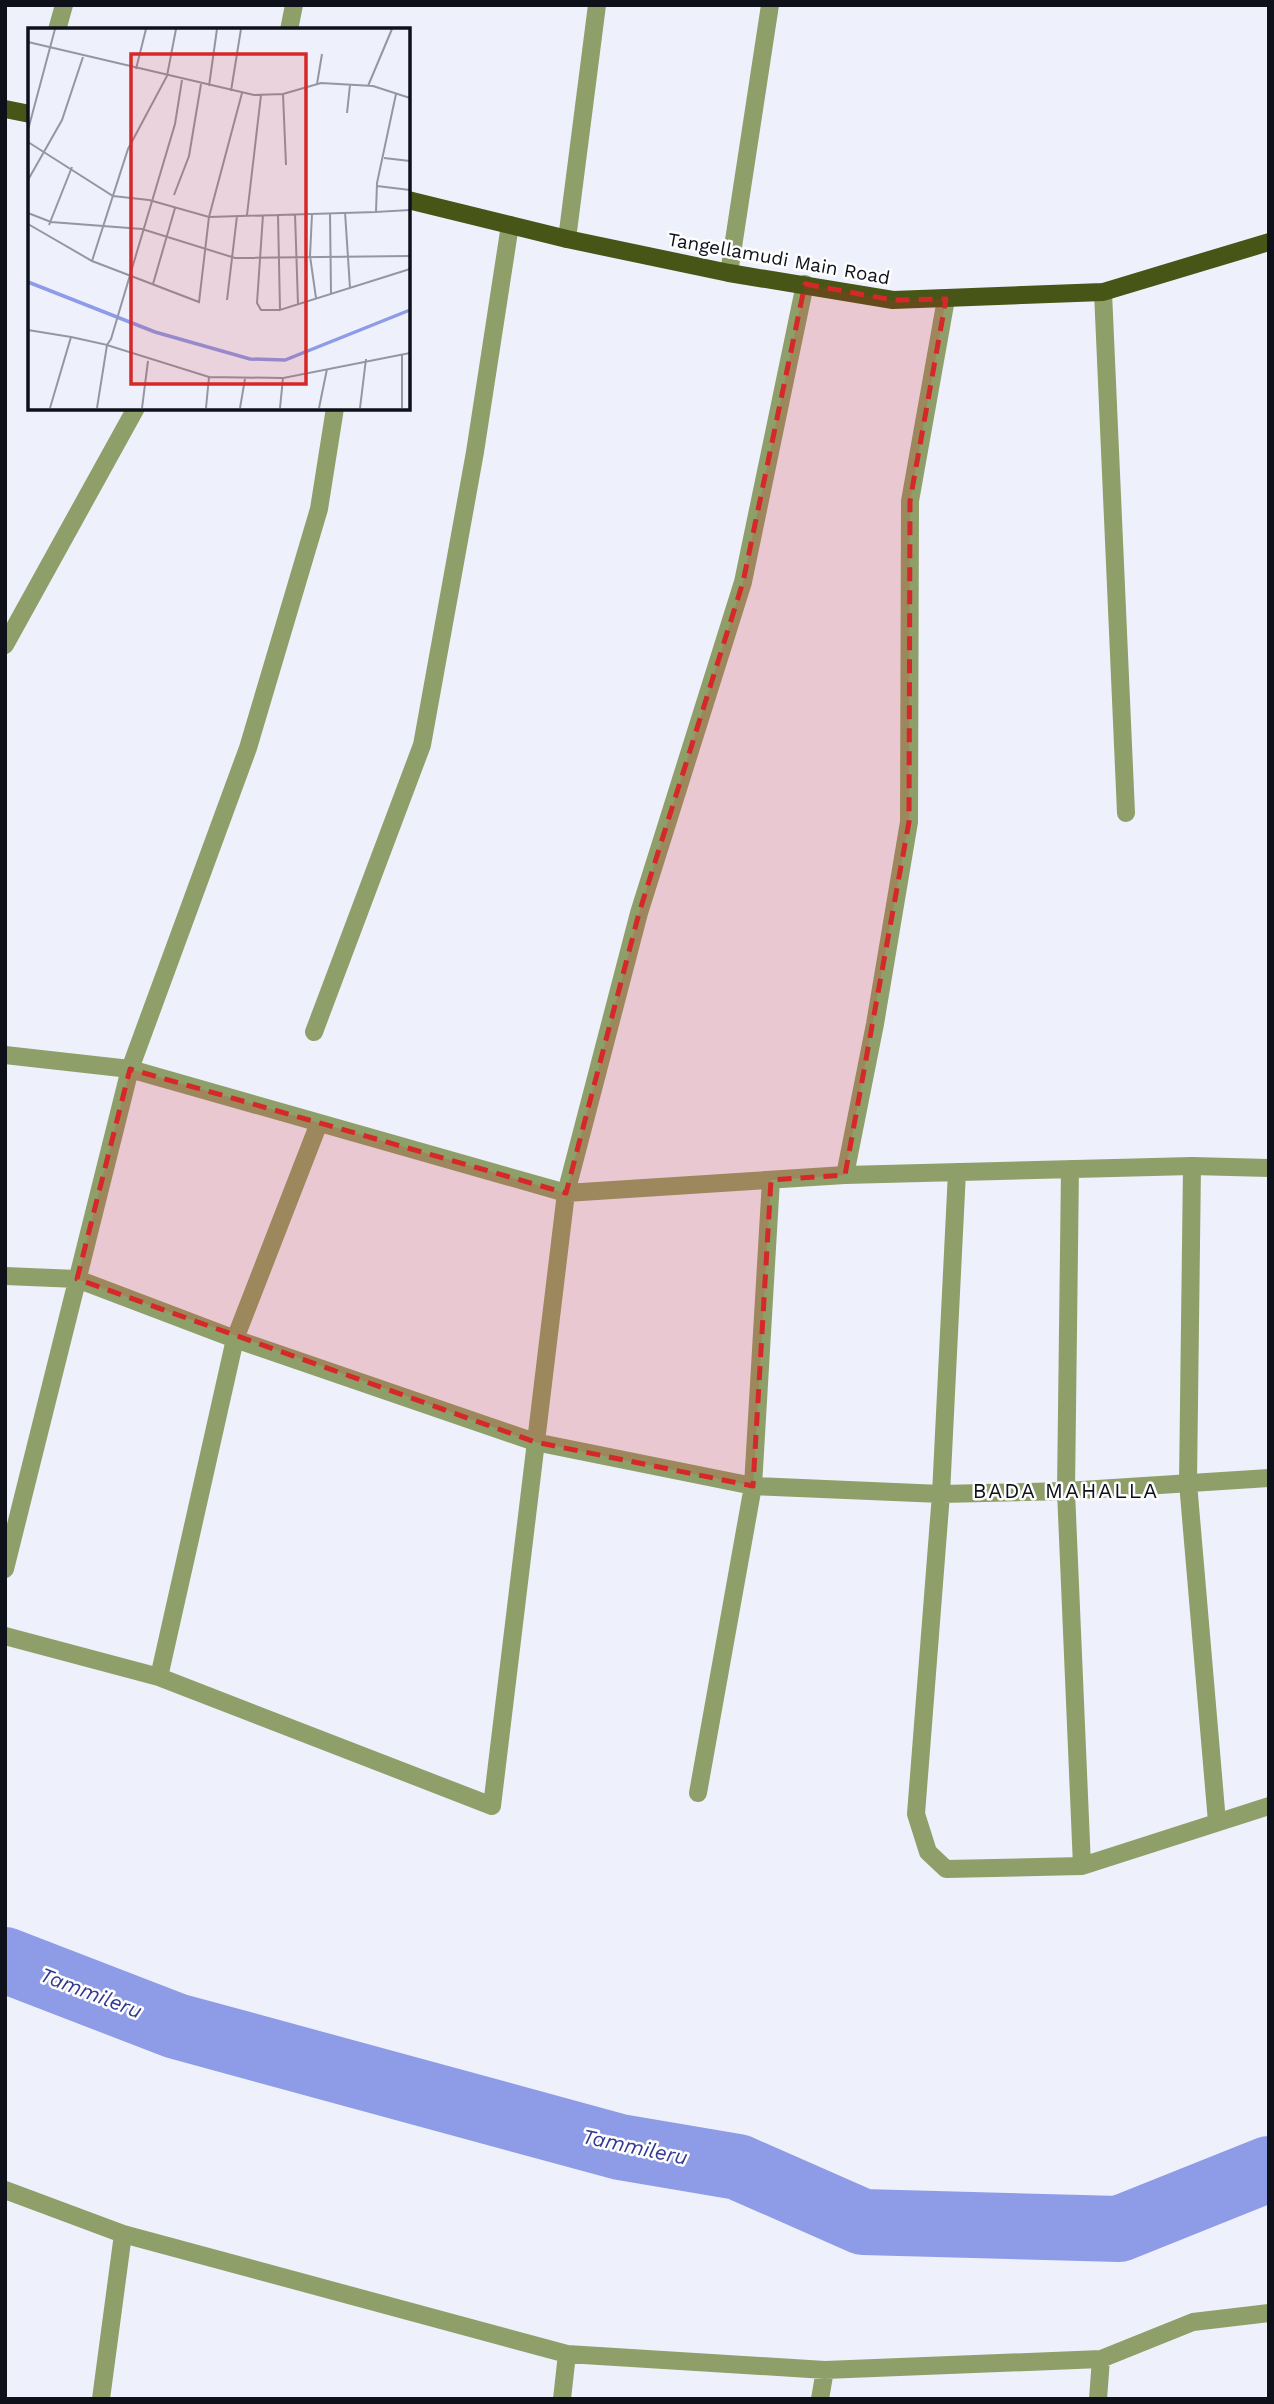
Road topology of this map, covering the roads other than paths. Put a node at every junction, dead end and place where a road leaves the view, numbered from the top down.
1 (64, 5) edge
2 (294, 5) edge
3 (597, 5) edge
4 (770, 5) edge
5 (58, 28) edge
6 (289, 28) edge
7 (5, 109) edge
8 (28, 114) edge
9 (410, 200) edge
10 (510, 225) junction
11 (567, 239) junction
12 (1269, 242) edge
13 (729, 273) junction
14 (805, 284) junction
15 (1103, 292) junction
16 (946, 299) junction
17 (135, 410) edge
18 (335, 410) edge
19 (5, 645) edge
20 (1126, 814) dead end
21 (314, 1032) dead end
22 (5, 1055) edge
23 (130, 1069) junction
24 (319, 1123) junction
25 (1192, 1166) junction
26 (1269, 1168) edge
27 (1070, 1169) junction
28 (957, 1172) junction
29 (845, 1175) junction
30 (771, 1180) junction
31 (566, 1193) junction
32 (5, 1276) edge
33 (77, 1279) junction
34 (235, 1339) junction
35 (535, 1442) junction
36 (1269, 1478) edge
37 (1188, 1483) junction
38 (753, 1486) junction
39 (1066, 1491) junction
40 (941, 1494) junction
41 (5, 1569) edge
42 (5, 1636) edge
43 (159, 1677) junction
44 (698, 1793) dead end
45 (1269, 1806) edge
46 (1217, 1822) junction
47 (1082, 1866) junction
48 (5, 2190) edge
49 (123, 2234) junction
50 (1269, 2313) edge
51 (567, 2354) junction
52 (1101, 2359) junction
53 (825, 2370) junction
54 (100, 2399) edge
55 (562, 2399) edge
56 (820, 2399) edge
57 (1098, 2399) edge

1 - 5 street
2 - 6 street
3 - 11 street
4 - 13 street
7 - 8 main road
9 - 10 main road, Tangellamudi Main Road
10 - 11 main road, Tangellamudi Main Road
10 - 21 street
11 - 13 main road, Tangellamudi Main Road
12 - 15 main road, Tangellamudi Main Road
13 - 14 main road, Tangellamudi Main Road
14 - 16 main road, Tangellamudi Main Road
14 - 31 street
15 - 16 main road, Tangellamudi Main Road
15 - 20 street
16 - 29 street
17 - 19 street
18 - 23 street
22 - 23 street
23 - 24 street
23 - 33 street
24 - 31 street
24 - 34 street
25 - 26 street
25 - 27 street
25 - 37 street
27 - 28 street
27 - 39 street
28 - 29 street
28 - 40 street
29 - 30 street
30 - 31 street
30 - 38 street
31 - 35 street
32 - 33 street
33 - 34 street
33 - 41 street
34 - 35 street
34 - 43 street
35 - 38 street
35 - 43 street
36 - 37 street
37 - 39 street
37 - 46 street
38 - 40 street
38 - 44 street
39 - 40 street
39 - 47 street
40 - 47 street
42 - 43 street
45 - 46 street
46 - 47 street
48 - 49 street
49 - 51 street
49 - 54 street
50 - 52 street
51 - 53 street
51 - 55 street
52 - 53 street
52 - 57 street
53 - 56 street

